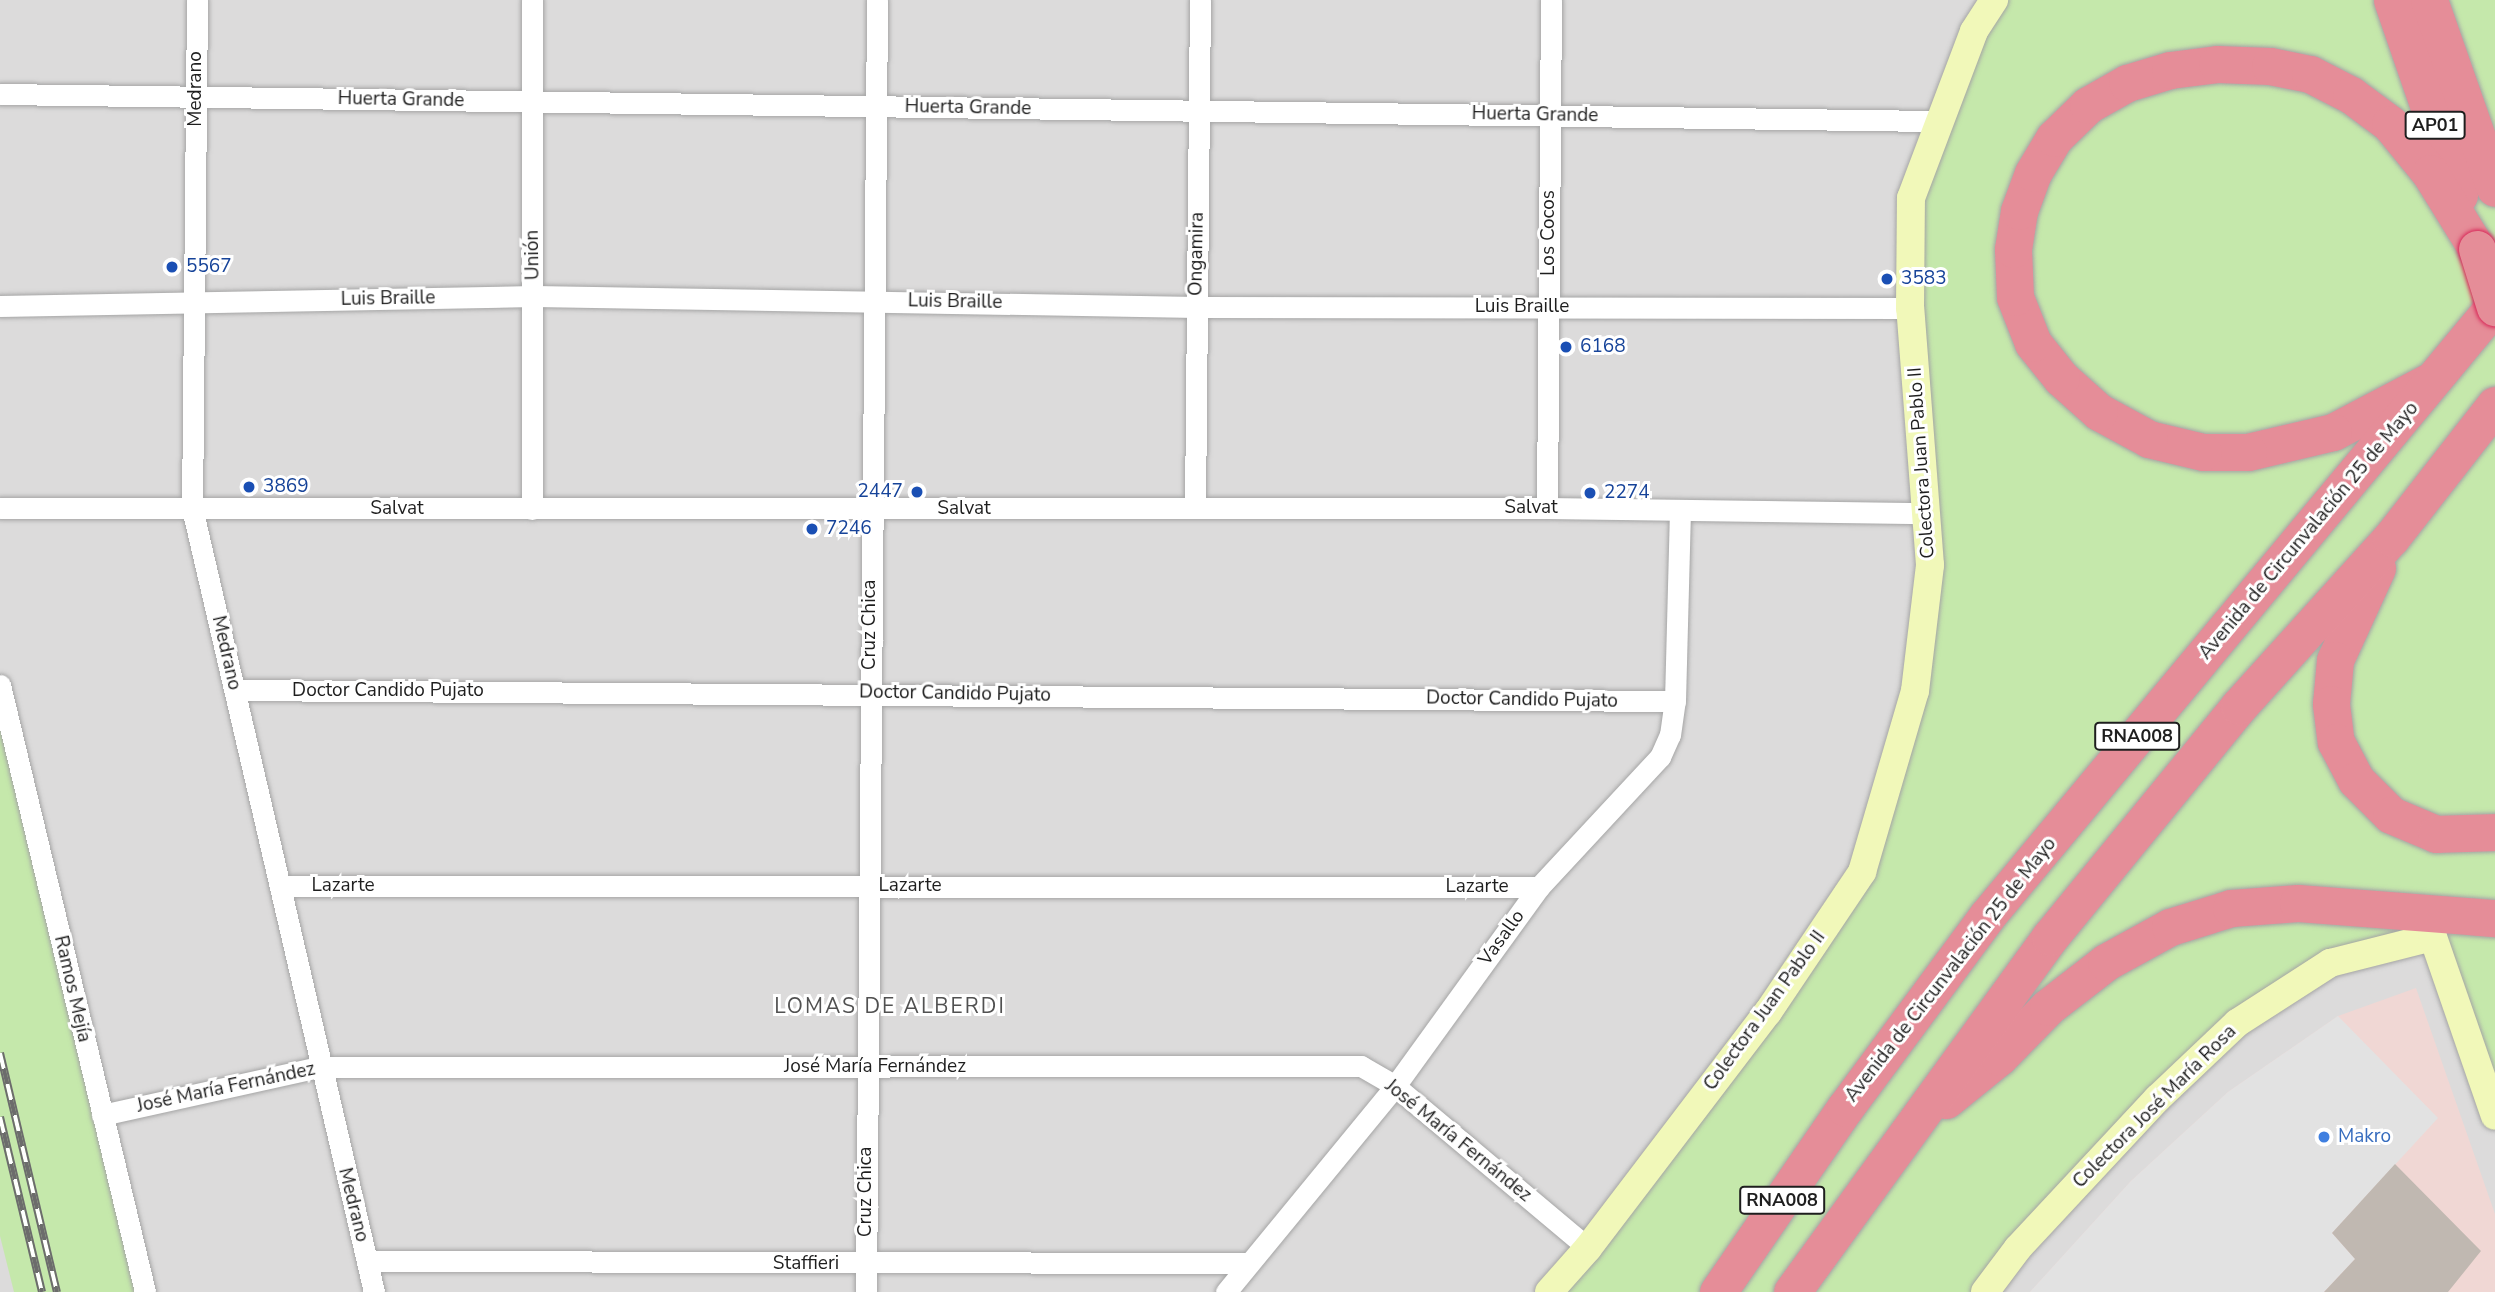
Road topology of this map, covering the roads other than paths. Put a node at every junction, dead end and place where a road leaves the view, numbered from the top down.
1 (197, 0) edge
2 (532, 0) edge
3 (877, 0) edge
4 (1200, 0) edge
5 (1550, 0) edge
6 (1994, 0) edge
7 (2392, 0) edge
8 (2429, 0) edge
9 (2446, 0) edge
10 (2455, 72) junction
11 (0, 94) edge
12 (196, 97) junction
13 (530, 102) junction
14 (876, 107) junction
15 (1199, 111) junction
16 (1550, 116) junction
17 (1937, 121) junction
18 (2490, 175) edge
19 (2477, 249) junction
20 (534, 296) junction
21 (873, 301) junction
22 (196, 302) junction
23 (0, 306) edge
24 (2495, 306) edge
25 (1197, 307) junction
26 (1549, 307) junction
27 (1910, 307) junction
28 (2441, 375) junction
29 (2495, 405) edge
30 (0, 508) edge
31 (192, 508) junction
32 (1195, 508) junction
33 (1548, 508) junction
34 (532, 509) junction
35 (870, 509) junction
36 (1680, 510) junction
37 (1928, 513) junction
38 (2391, 538) junction
39 (0, 685) edge
40 (235, 690) junction
41 (869, 694) junction
42 (1675, 701) junction
43 (2495, 832) edge
44 (280, 886) junction
45 (868, 887) junction
46 (1539, 887) junction
47 (2495, 918) edge
48 (2495, 926) edge
49 (2434, 937) junction
50 (319, 1067) junction
51 (867, 1067) junction
52 (1395, 1086) junction
53 (102, 1115) junction
54 (2495, 1116) edge
55 (1904, 1134) junction
56 (1588, 1248) junction
57 (367, 1261) junction
58 (1245, 1263) junction
59 (866, 1265) junction
60 (145, 1292) edge
61 (374, 1292) edge
62 (866, 1292) edge
63 (1226, 1292) edge
64 (1549, 1292) edge
65 (1718, 1292) edge
66 (1792, 1292) edge
67 (1986, 1292) edge

1 - 12 street, Medrano
2 - 13 street, Unión
3 - 14 street, Cruz Chica
4 - 15 street, Ongamira
5 - 16 street, Los Cocos
6 - 17 main road, Colectora Juan Pablo II
7 - 19 highway, AP01
8 - 10 highway, AP01
9 - 10 highway
10 - 18 highway, AP01
11 - 12 street, Huerta Grande
12 - 13 street, Huerta Grande
12 - 22 street, Medrano
13 - 14 street, Huerta Grande
13 - 20 street, Unión
14 - 15 street, Huerta Grande
14 - 21 street, Cruz Chica
15 - 16 street, Huerta Grande
15 - 25 street, Ongamira
16 - 17 street, Huerta Grande
16 - 26 street, Los Cocos
17 - 27 main road, Colectora Juan Pablo II
19 - 24 highway, AP01, bridge
19 - 28 highway
20 - 21 street, Luis Braille
20 - 22 street, Luis Braille
20 - 34 street, Unión
21 - 25 street, Luis Braille
21 - 35 street, Cruz Chica
22 - 23 street, Luis Braille
22 - 31 street, Medrano
24 - 28 highway, Avenida de Circunvalación 25 de Mayo / RNA008
25 - 26 street, Luis Braille
25 - 32 street, Ongamira
26 - 27 street, Luis Braille
26 - 33 street, Los Cocos
27 - 37 main road, Colectora Juan Pablo II
28 - 65 highway, Avenida de Circunvalación 25 de Mayo / RNA008
29 - 38 highway, RNA008
30 - 31 street, Salvat
31 - 34 street, Salvat
31 - 40 street, Medrano
32 - 33 street, Salvat
32 - 35 street, Salvat
33 - 36 street, Salvat
34 - 35 street, Salvat
35 - 41 street, Cruz Chica
36 - 37 street, Salvat
36 - 42 street, Vasallo
37 - 56 main road, Colectora Juan Pablo II
38 - 43 highway
38 - 55 highway, RNA008
39 - 53 street, Ramos Mejía
40 - 41 street, Doctor Candido Pujato
40 - 44 street, Medrano
41 - 42 street, Doctor Candido Pujato
41 - 45 street, Cruz Chica
42 - 46 street, Vasallo
44 - 45 street, Lazarte
44 - 50 street, Medrano
45 - 46 street, Lazarte
45 - 51 street, Cruz Chica
46 - 52 street, Vasallo
47 - 55 highway
48 - 49 highway
49 - 54 main road
49 - 67 main road, Colectora José María Rosa
50 - 51 street, José María Fernández
50 - 53 street, José María Fernández
50 - 57 street, Medrano
51 - 52 street, José María Fernández
51 - 59 street, Cruz Chica
52 - 56 street, José María Fernández
52 - 58 street, Vasallo
53 - 60 street, Ramos Mejía
55 - 66 highway, RNA008
56 - 64 main road, Colectora Juan Pablo II
57 - 59 street, Staffieri
57 - 61 street, Medrano
58 - 59 street, Staffieri
58 - 63 street, Vasallo
59 - 62 street, Cruz Chica

